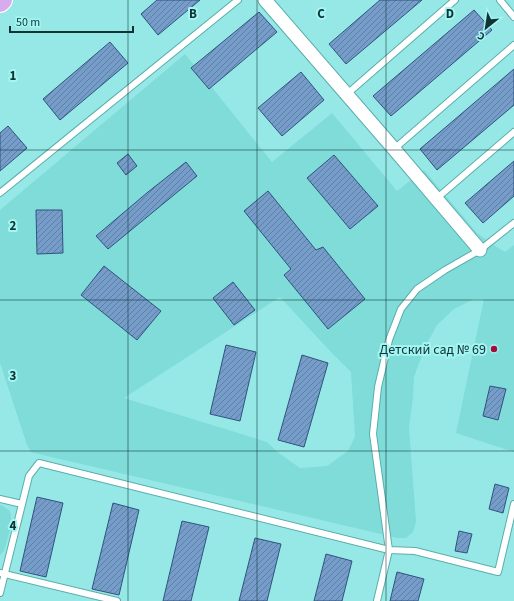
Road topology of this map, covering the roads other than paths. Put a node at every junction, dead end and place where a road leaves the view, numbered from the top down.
1 (2, 0) edge
2 (238, 0) edge
3 (264, 0) edge
4 (455, 0) edge
5 (500, 0) edge
6 (0, 2) edge
7 (514, 17) edge
8 (514, 45) edge
9 (347, 94) junction
10 (514, 132) edge
11 (394, 148) junction
12 (0, 193) edge
13 (436, 199) junction
14 (514, 223) edge
15 (480, 250) junction
16 (0, 499) edge
17 (22, 504) junction
18 (514, 504) edge
19 (389, 550) junction
20 (2, 573) edge
21 (0, 593) edge
22 (117, 601) edge
23 (377, 601) edge

1 - 6 main road
2 - 12 lane
3 - 9 street
4 - 9 lane
5 - 7 lane
8 - 11 lane
9 - 11 street
10 - 13 lane
11 - 13 street
13 - 15 street
14 - 15 lane
15 - 19 lane
16 - 17 lane
17 - 19 lane
17 - 20 lane
18 - 19 lane
19 - 23 lane
20 - 21 lane
20 - 22 lane

